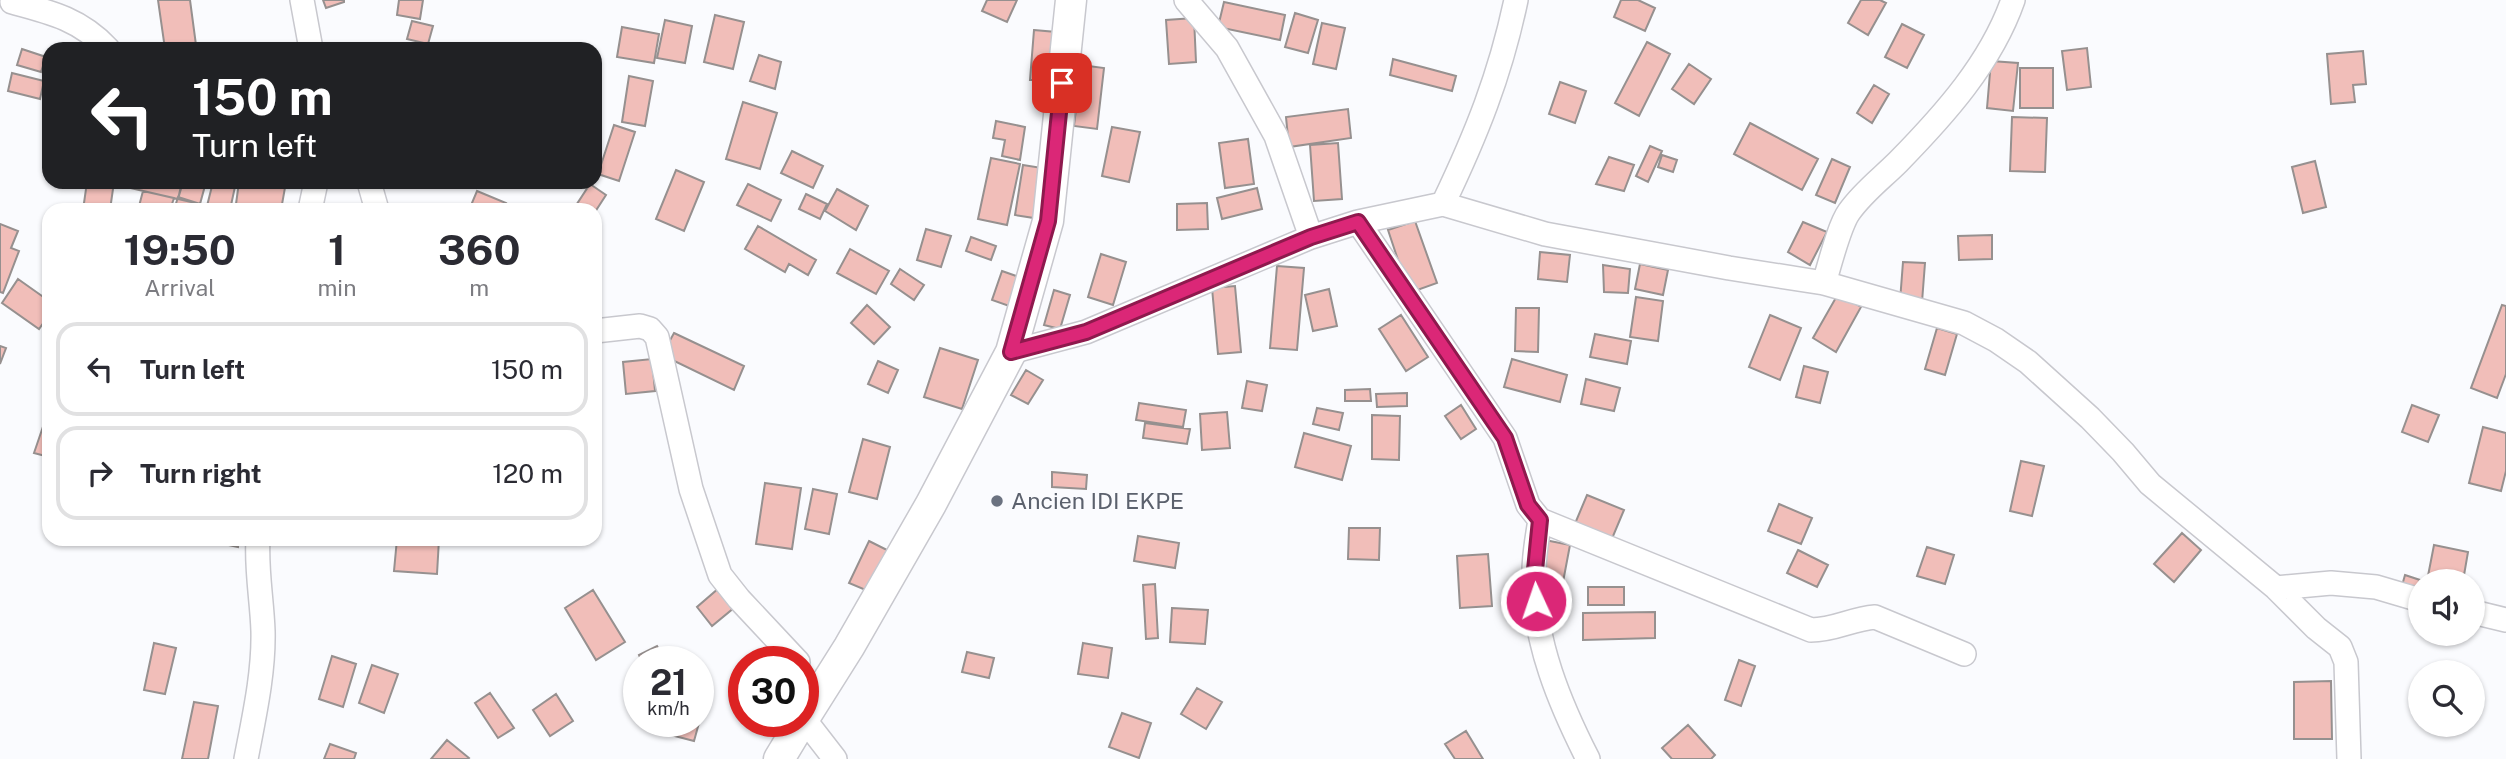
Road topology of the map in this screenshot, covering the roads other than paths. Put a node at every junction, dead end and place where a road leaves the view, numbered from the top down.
1 (302, 0) edge
2 (1071, 0) edge
3 (1186, 0) edge
4 (1516, 0) edge
5 (2013, 0) edge
6 (12, 2) edge
7 (102, 42) edge
8 (310, 42) edge
9 (1443, 204) junction
10 (1358, 222) junction
11 (1311, 237) junction
12 (1824, 283) junction
13 (602, 330) edge
14 (1011, 352) junction
15 (1540, 520) junction
16 (258, 546) edge
17 (2276, 587) junction
18 (2408, 596) edge
19 (2485, 615) edge
20 (2506, 620) edge
21 (782, 646) edge
22 (1964, 654) dead end
23 (819, 669) edge
24 (793, 737) edge
25 (817, 737) edge
26 (246, 759) edge
27 (779, 759) edge
28 (835, 759) edge
29 (1588, 759) edge
30 (2349, 759) edge

1 - 8 street
2 - 14 street
3 - 11 street
4 - 9 street
5 - 12 street
6 - 7 street
9 - 10 street
9 - 12 street
10 - 11 street
10 - 15 street
11 - 14 street
12 - 17 street
13 - 21 street
14 - 23 street
15 - 22 street
15 - 29 street
16 - 26 street
17 - 18 street
17 - 30 street
19 - 20 street
24 - 27 street
25 - 28 street

